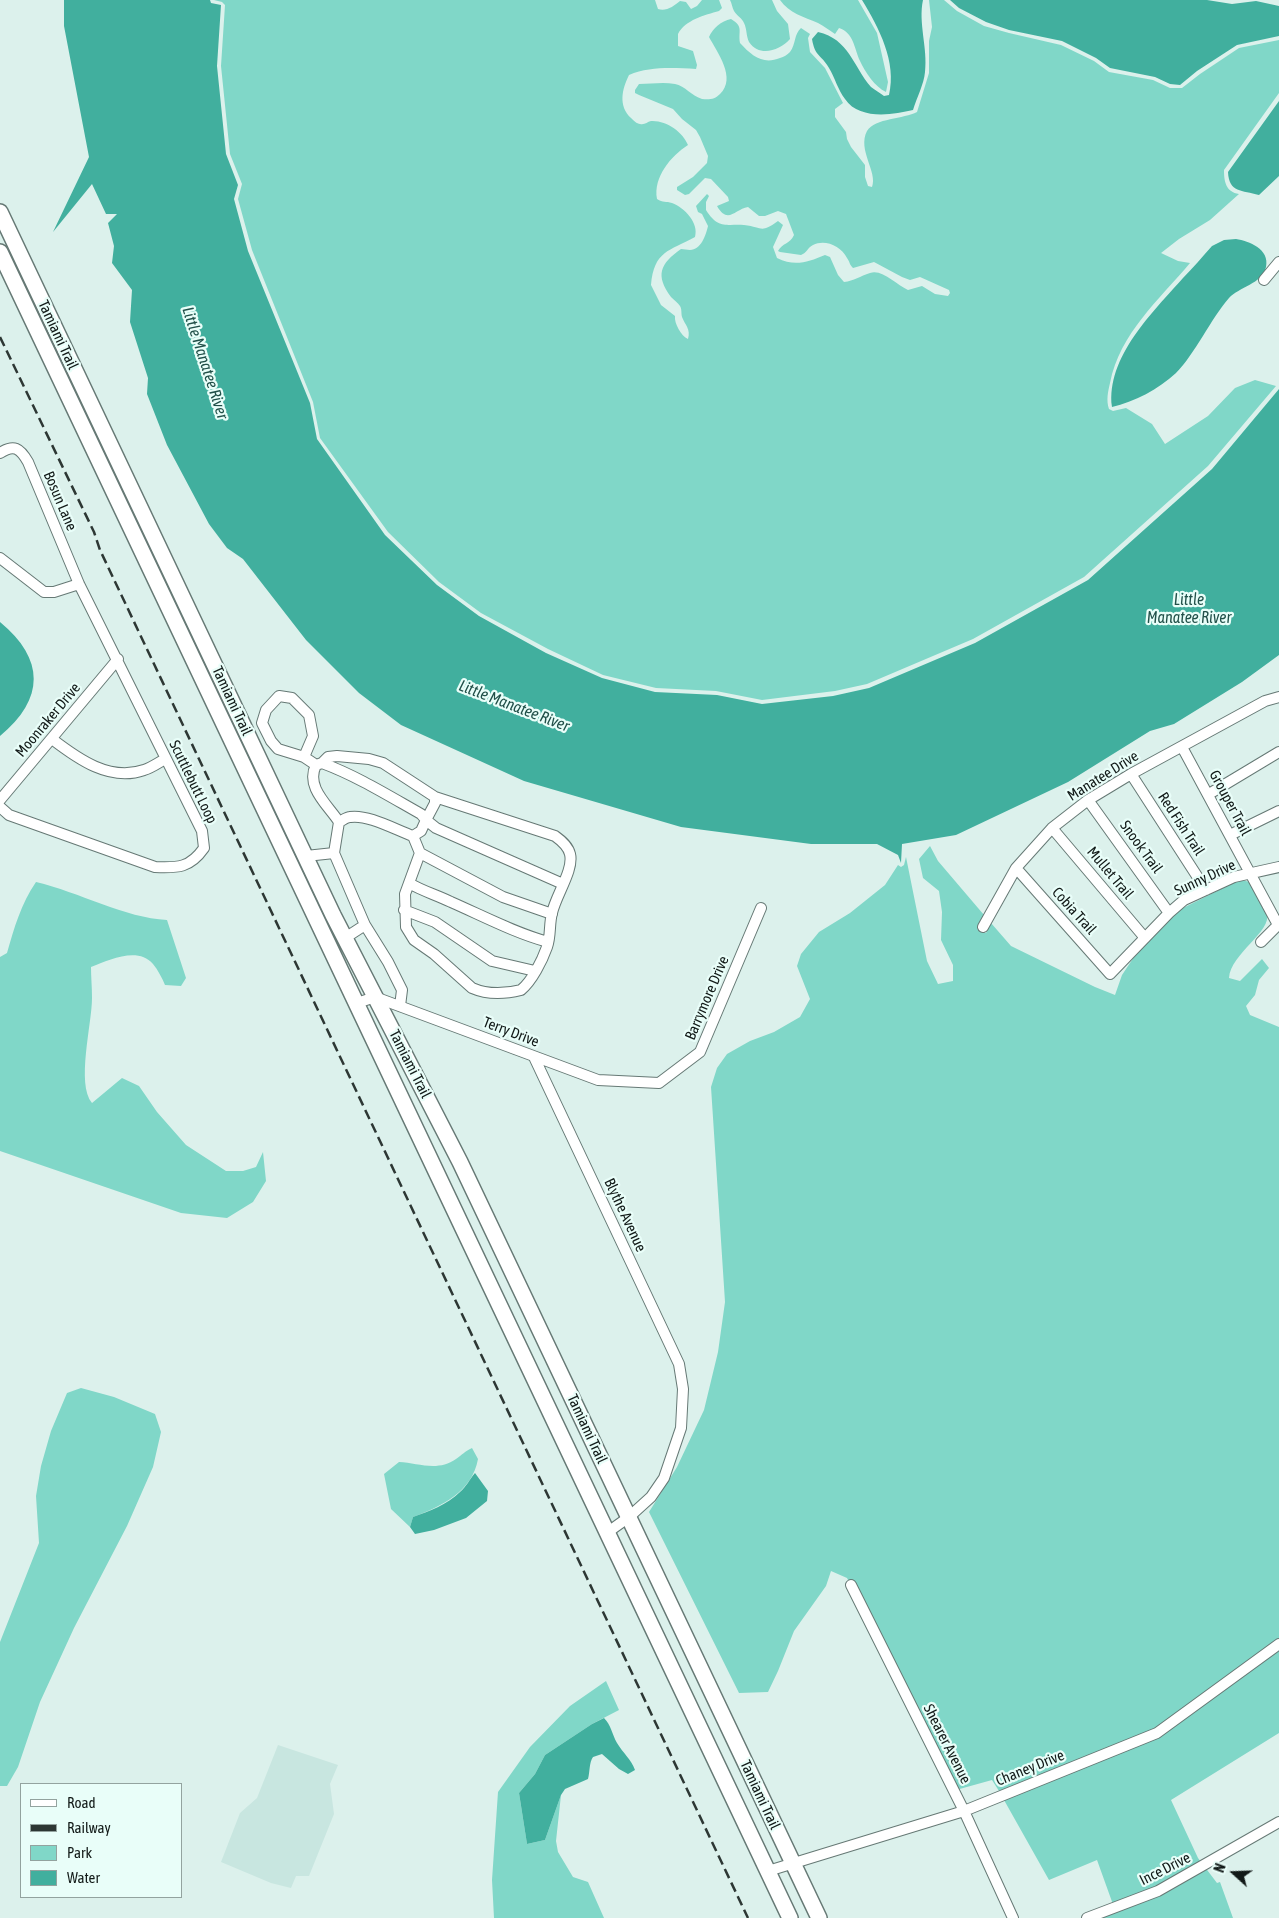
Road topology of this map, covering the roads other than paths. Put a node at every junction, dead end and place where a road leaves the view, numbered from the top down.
1 (0, 212) edge
2 (0, 252) edge
3 (1279, 262) edge
4 (1264, 280) dead end
5 (0, 453) edge
6 (162, 552) junction
7 (0, 558) edge
8 (146, 560) junction
9 (79, 584) junction
10 (118, 659) junction
11 (1279, 696) edge
12 (52, 739) junction
13 (1182, 747) junction
14 (1279, 752) edge
15 (304, 757) junction
16 (165, 759) junction
17 (319, 764) junction
18 (1131, 774) junction
19 (1209, 794) junction
20 (435, 797) junction
21 (0, 800) edge
22 (1088, 800) junction
23 (0, 807) edge
24 (1279, 811) edge
25 (426, 820) junction
26 (339, 822) junction
27 (1052, 828) junction
28 (1230, 835) junction
29 (413, 836) junction
30 (334, 853) junction
31 (420, 853) junction
32 (306, 856) junction
33 (1279, 867) edge
34 (1016, 868) junction
35 (1250, 873) junction
36 (409, 883) junction
37 (563, 884) junction
38 (1206, 890) junction
39 (761, 908) dead end
40 (404, 910) junction
41 (1170, 912) junction
42 (552, 914) junction
43 (1279, 924) edge
44 (365, 926) junction
45 (983, 927) dead end
46 (345, 938) junction
47 (1144, 938) junction
48 (548, 942) junction
49 (1261, 942) dead end
50 (535, 971) junction
51 (1110, 974) joint
52 (375, 997) junction
53 (357, 1003) junction
54 (400, 1006) junction
55 (534, 1057) junction
56 (659, 1083) joint
57 (629, 1517) junction
58 (608, 1532) junction
59 (851, 1585) dead end
60 (1279, 1644) edge
61 (964, 1811) junction
62 (1279, 1822) edge
63 (792, 1862) junction
64 (768, 1871) junction
65 (790, 1918) edge
66 (819, 1918) edge
67 (1013, 1918) edge
68 (1087, 1918) edge

1 - 6 main road, Tamiami Trail
2 - 8 main road, Tamiami Trail
3 - 4 street
5 - 9 street, Bosun Lane
6 - 8 street
6 - 32 main road, Tamiami Trail
7 - 9 street
8 - 53 main road, Tamiami Trail
9 - 10 street, Scuttlebutt Loop
10 - 12 street, Moonraker Drive
10 - 16 street, Scuttlebutt Loop
11 - 13 street, Manatee Drive
12 - 16 street
12 - 21 street, Moonraker Drive
13 - 18 street, Manatee Drive
13 - 19 street, Grouper Trail
14 - 19 street
15 - 15 street
15 - 17 street
16 - 23 street, Scuttlebutt Loop
17 - 20 street
17 - 25 street
17 - 26 street
18 - 22 street, Manatee Drive
18 - 38 street, Red Fish Trail
19 - 28 street, Grouper Trail
20 - 25 street
20 - 37 street
22 - 27 street, Manatee Drive
22 - 41 street, Snook Trail
24 - 28 street
25 - 29 street
25 - 37 street
26 - 29 street
26 - 30 street
27 - 34 street, Manatee Drive
27 - 47 street, Mullet Trail
28 - 35 street, Grouper Trail
29 - 31 street
30 - 32 street
30 - 44 street
31 - 36 street
31 - 42 street
32 - 46 main road, Tamiami Trail
33 - 35 street, Sunny Drive
34 - 45 street, Manatee Drive
34 - 51 street, Cobia Trail
35 - 38 street, Sunny Drive
35 - 43 street, Grouper Trail
36 - 40 street
36 - 48 street
37 - 42 street
38 - 41 street, Sunny Drive
39 - 56 street, Barrymore Drive
40 - 50 street
40 - 50 street
41 - 47 street, Sunny Drive
42 - 48 street
43 - 49 street
44 - 46 street
44 - 54 street
46 - 52 main road, Tamiami Trail
47 - 51 street, Sunny Drive
48 - 50 street
52 - 53 street
52 - 54 street, Terry Drive
52 - 57 main road, Tamiami Trail
53 - 58 main road, Tamiami Trail
54 - 55 street, Terry Drive
55 - 56 street, Terry Drive
55 - 57 street, Blythe Avenue
57 - 58 street
57 - 63 main road, Tamiami Trail
58 - 64 main road, Tamiami Trail
59 - 61 street, Shearer Avenue
60 - 61 street, Chaney Drive
61 - 63 street, Chaney Drive
61 - 67 street, Shearer Avenue
62 - 68 street, Ince Drive
63 - 64 street, Chaney Drive
63 - 66 main road, Tamiami Trail
64 - 65 main road, Tamiami Trail

